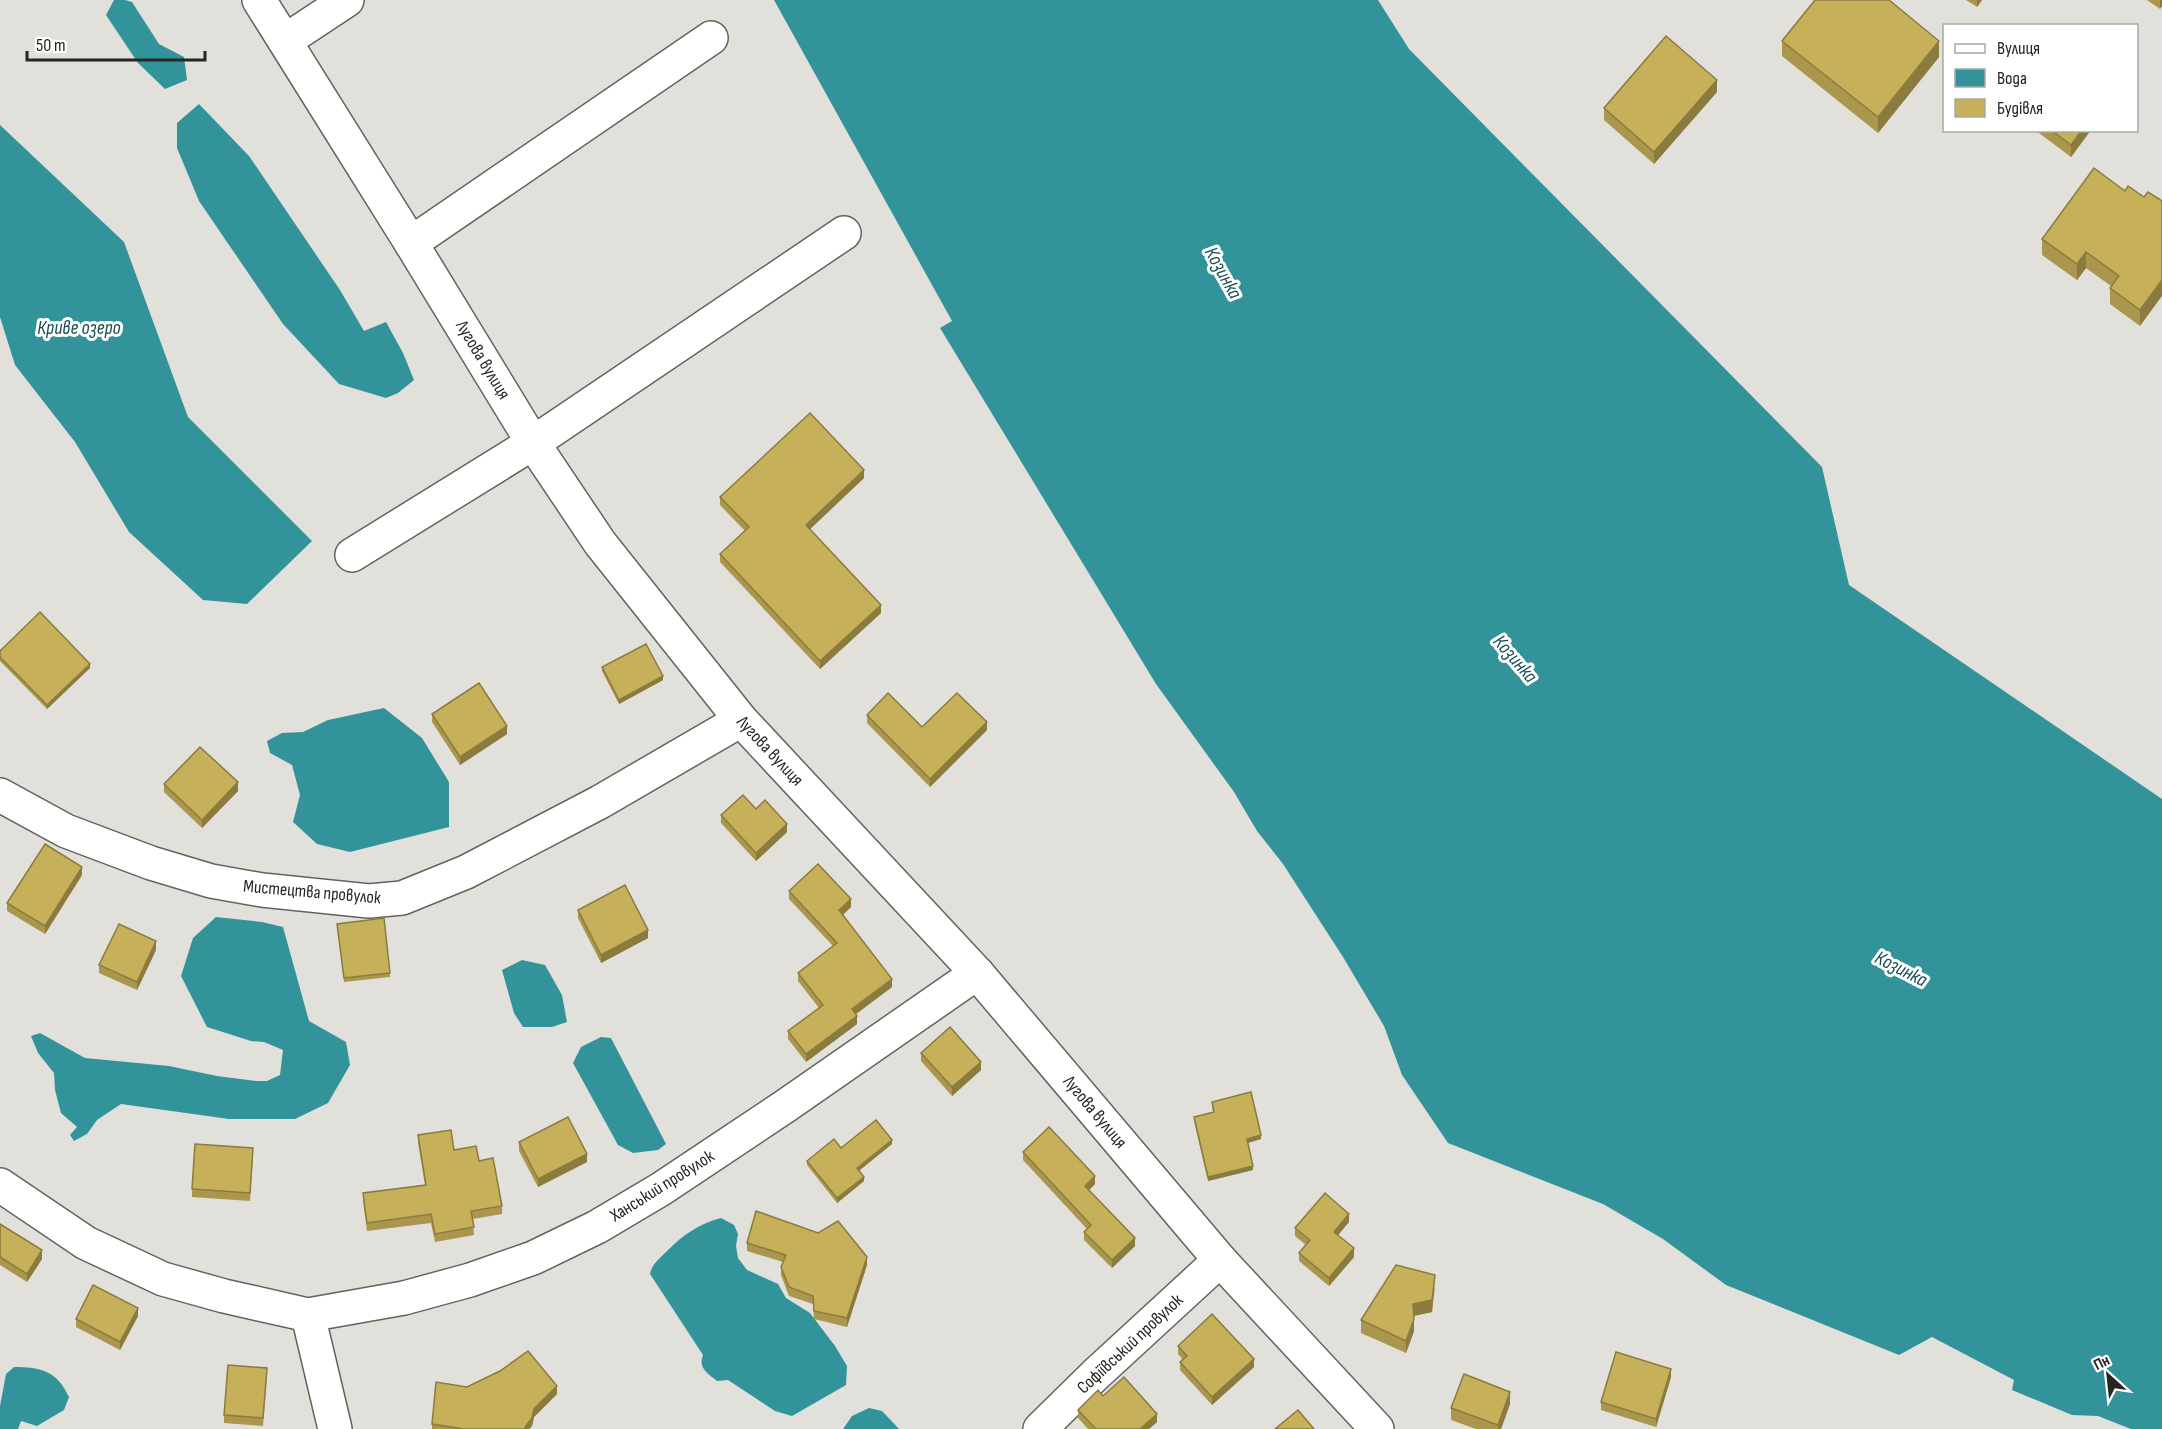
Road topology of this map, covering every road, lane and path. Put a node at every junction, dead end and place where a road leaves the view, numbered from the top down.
1 (259, 0) edge
2 (347, 0) edge
3 (711, 38) dead end
4 (285, 41) junction
5 (844, 233) dead end
6 (411, 243) junction
7 (533, 443) junction
8 (352, 555) dead end
9 (741, 720) junction
10 (0, 795) edge
11 (977, 973) junction
12 (0, 1185) edge
13 (1220, 1260) junction
14 (308, 1315) junction
15 (335, 1429) edge
16 (1040, 1429) edge
17 (1377, 1429) edge

1 - 4 street, Лугова вулиця
2 - 4 street
3 - 6 street
4 - 6 street, Лугова вулиця
5 - 7 street
6 - 7 street, Лугова вулиця
7 - 8 street
7 - 9 street, Лугова вулиця
9 - 10 street, Мистецтва провулок
9 - 11 street, Лугова вулиця
11 - 13 street, Лугова вулиця
11 - 14 street, Ханський провулок
12 - 14 street, Ханський провулок
13 - 16 street, Софіївський провулок
13 - 17 street, Лугова вулиця
14 - 15 street

